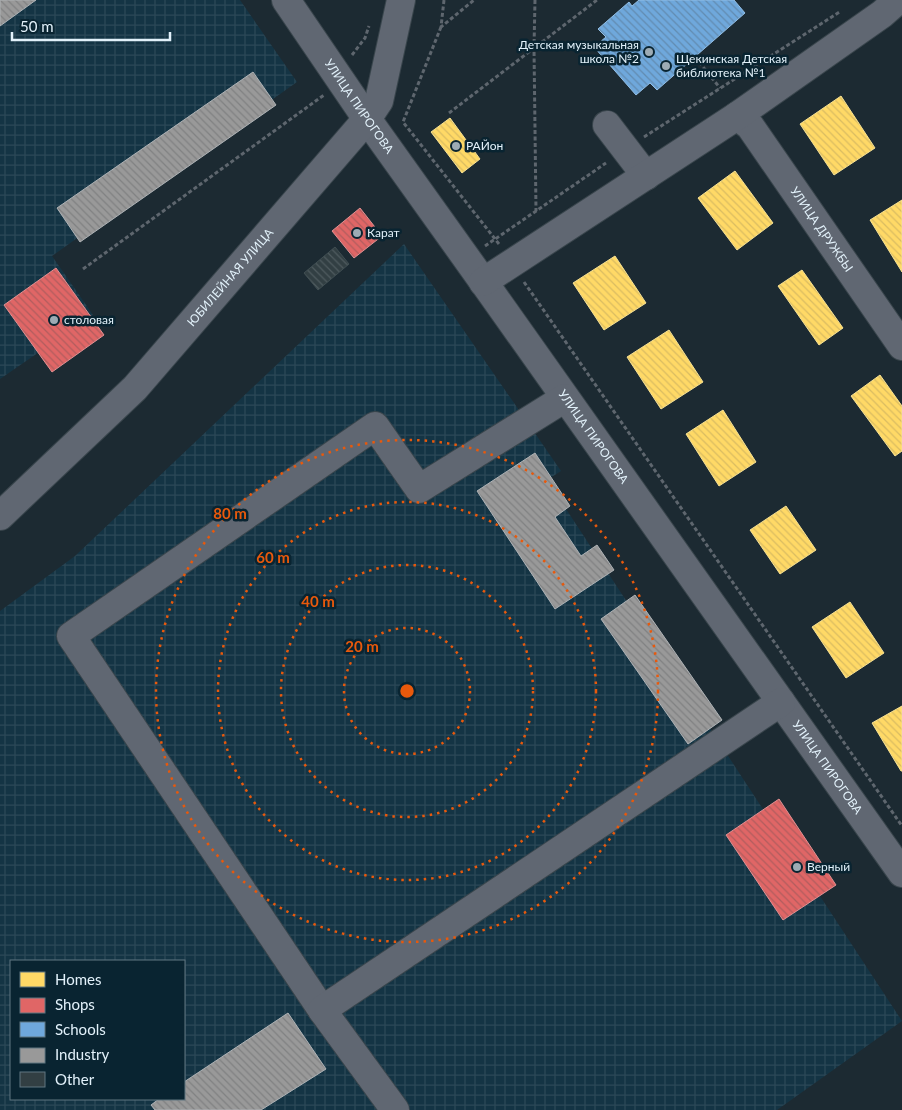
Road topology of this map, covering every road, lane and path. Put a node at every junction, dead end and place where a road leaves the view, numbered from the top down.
1 (286, 0) edge
2 (401, 0) edge
3 (444, 0) edge
4 (474, 0) edge
5 (535, 0) edge
6 (597, 0) edge
7 (872, 6) edge
8 (371, 19) dead end
9 (441, 27) junction
10 (534, 48) junction
11 (695, 57) dead end
12 (337, 76) junction
13 (720, 88) junction
14 (449, 114) dead end
15 (737, 116) junction
16 (367, 120) junction
17 (607, 125) dead end
18 (625, 149) junction
19 (646, 176) junction
20 (536, 211) junction
21 (495, 239) junction
22 (466, 258) junction
23 (512, 264) junction
24 (83, 269) dead end
25 (483, 282) junction
26 (902, 346) edge
27 (566, 398) junction
28 (0, 516) edge
29 (781, 702) junction
30 (902, 826) edge
31 (902, 873) edge
32 (322, 1010) junction
33 (395, 1110) edge

1 - 12 street, УЛИЦА ПИРОГОВА
2 - 16 street, ЮБИЛЕЙНАЯ УЛИЦА
3 - 9 path
4 - 9 path
5 - 10 path
6 - 10 path
7 - 13 path
7 - 15 street
8 - 12 path
9 - 21 path
10 - 14 path
10 - 20 path
11 - 13 path
12 - 16 street, УЛИЦА ПИРОГОВА
12 - 24 path
13 - 18 path
15 - 19 street
15 - 26 street, УЛИЦА ДРУЖБЫ
16 - 22 street, УЛИЦА ПИРОГОВА
16 - 28 street, ЮБИЛЕЙНАЯ УЛИЦА
17 - 18 street
18 - 19 street
18 - 20 path
19 - 23 street
20 - 21 path
21 - 22 path
21 - 23 path
22 - 25 street, УЛИЦА ПИРОГОВА
23 - 25 street
23 - 30 path
25 - 27 street, УЛИЦА ПИРОГОВА
27 - 29 street, УЛИЦА ПИРОГОВА
27 - 32 street
29 - 31 street, УЛИЦА ПИРОГОВА
29 - 32 street
32 - 33 street

